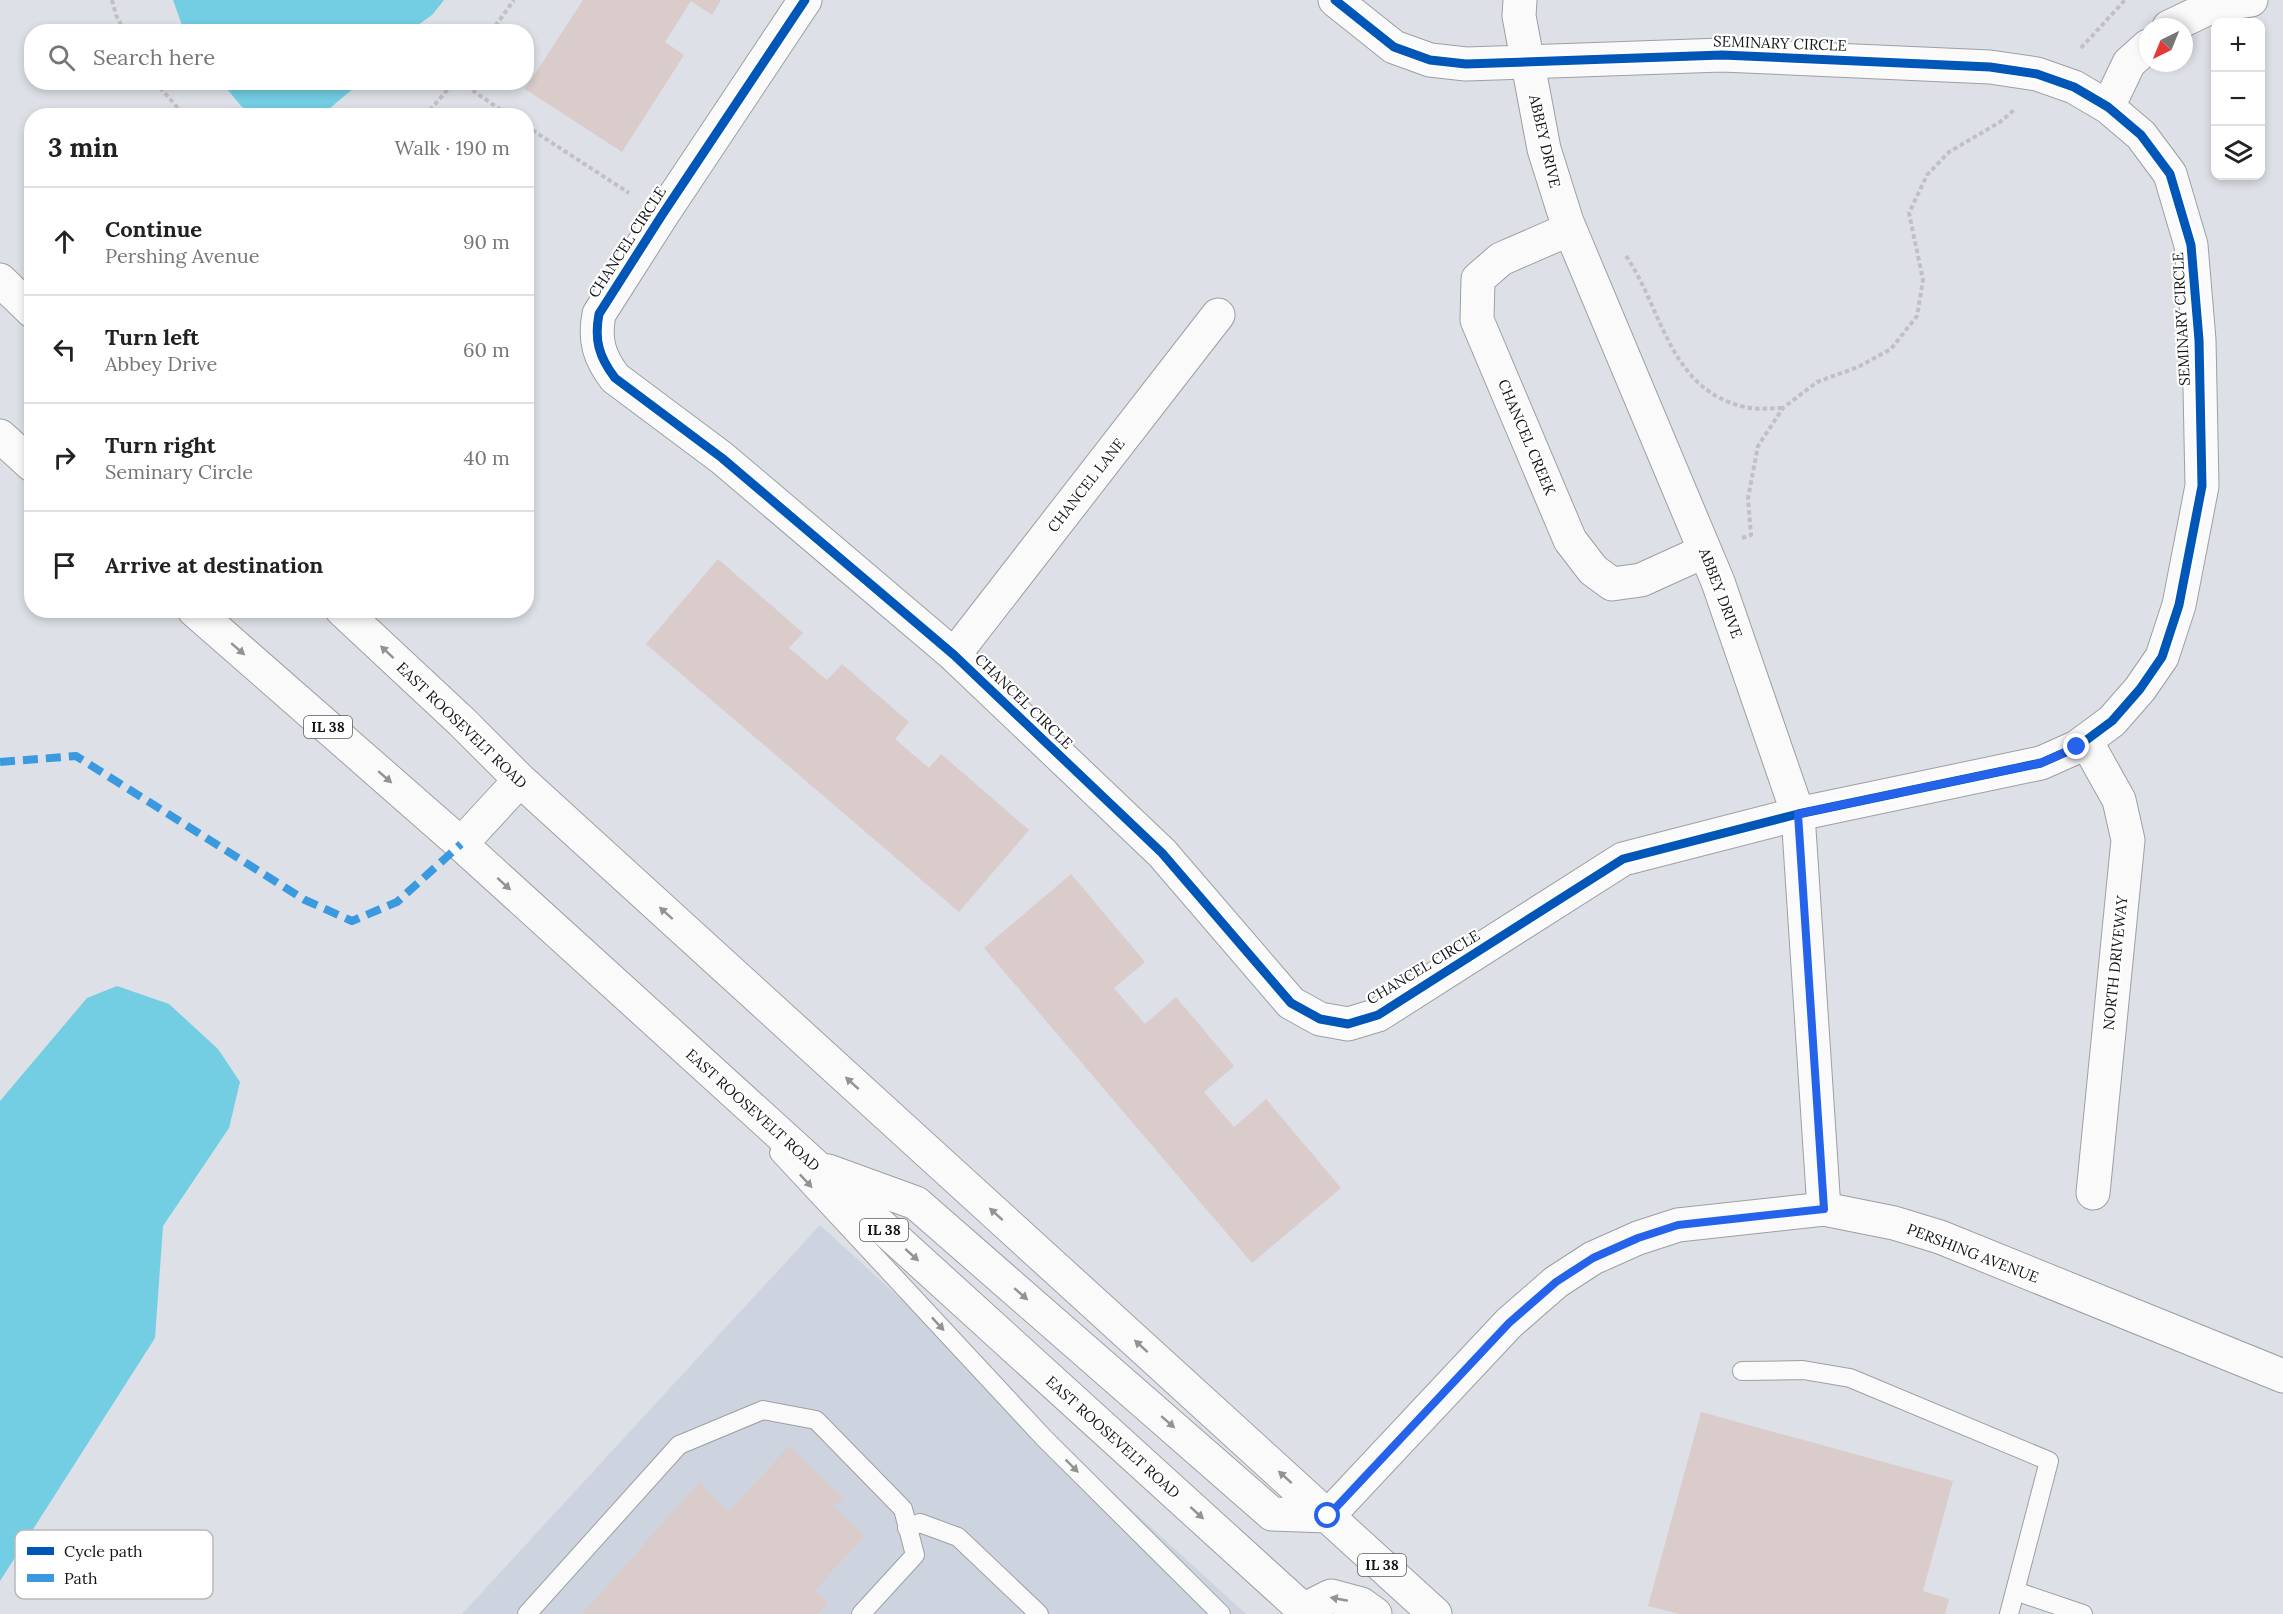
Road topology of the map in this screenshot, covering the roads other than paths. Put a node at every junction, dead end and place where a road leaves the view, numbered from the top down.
1 (805, 0) edge
2 (1335, 0) edge
3 (1520, 0) edge
4 (2251, 0) edge
5 (2188, 18) edge
6 (2139, 54) edge
7 (1527, 60) junction
8 (2108, 107) junction
9 (1570, 229) junction
10 (0, 280) edge
11 (24, 303) edge
12 (1218, 315) dead end
13 (0, 436) edge
14 (24, 458) edge
15 (1705, 551) junction
16 (203, 618) edge
17 (351, 618) edge
18 (954, 655) junction
19 (2086, 741) junction
20 (519, 780) junction
21 (1798, 814) junction
22 (461, 844) junction
23 (666, 1031) junction
24 (814, 1166) junction
25 (2093, 1193) dead end
26 (1824, 1209) junction
27 (1742, 1371) dead end
28 (2283, 1376) edge
29 (1328, 1516) junction
30 (907, 1528) junction
31 (2015, 1591) junction
32 (1304, 1613) edge
33 (527, 1614) edge
34 (861, 1614) edge
35 (1039, 1614) edge
36 (1221, 1614) edge
37 (1375, 1614) edge
38 (1435, 1614) edge
39 (2009, 1614) edge
40 (2083, 1614) edge

1 - 18 street, CHANCEL CIRCLE
2 - 7 street
3 - 7 street, ABBEY DRIVE
4 - 5 street
6 - 8 street
7 - 8 street, SEMINARY CIRCLE
7 - 9 street, ABBEY DRIVE
8 - 19 street, SEMINARY CIRCLE
9 - 15 street, ABBEY DRIVE
9 - 15 street, CHANCEL CREEK
10 - 11 street
12 - 18 street, CHANCEL LANE
13 - 14 street
15 - 21 street, ABBEY DRIVE
16 -> 22 street, EAST ROOSEVELT ROAD / IL 38
20 -> 17 street, EAST ROOSEVELT ROAD / IL 38
18 - 21 street, CHANCEL CIRCLE
19 - 21 street, SEMINARY CIRCLE
19 - 25 street, NORTH DRIVEWAY
20 - 22 street
29 -> 20 street, EAST ROOSEVELT ROAD / IL 38
21 - 26 street, ABBEY DRIVE
22 -> 23 street, EAST ROOSEVELT ROAD / IL 38
23 - 24 street, EAST ROOSEVELT ROAD / IL 38
23 -> 36 lane
24 -> 29 street
24 -> 32 street, EAST ROOSEVELT ROAD / IL 38
26 - 28 street, PERSHING AVENUE
26 - 29 street, PERSHING AVENUE
27 - 31 lane
29 - 38 street, EAST ROOSEVELT ROAD / IL 38
30 - 33 lane
30 - 34 lane
30 - 35 lane
31 - 39 lane
31 - 40 lane
37 -> 32 street

